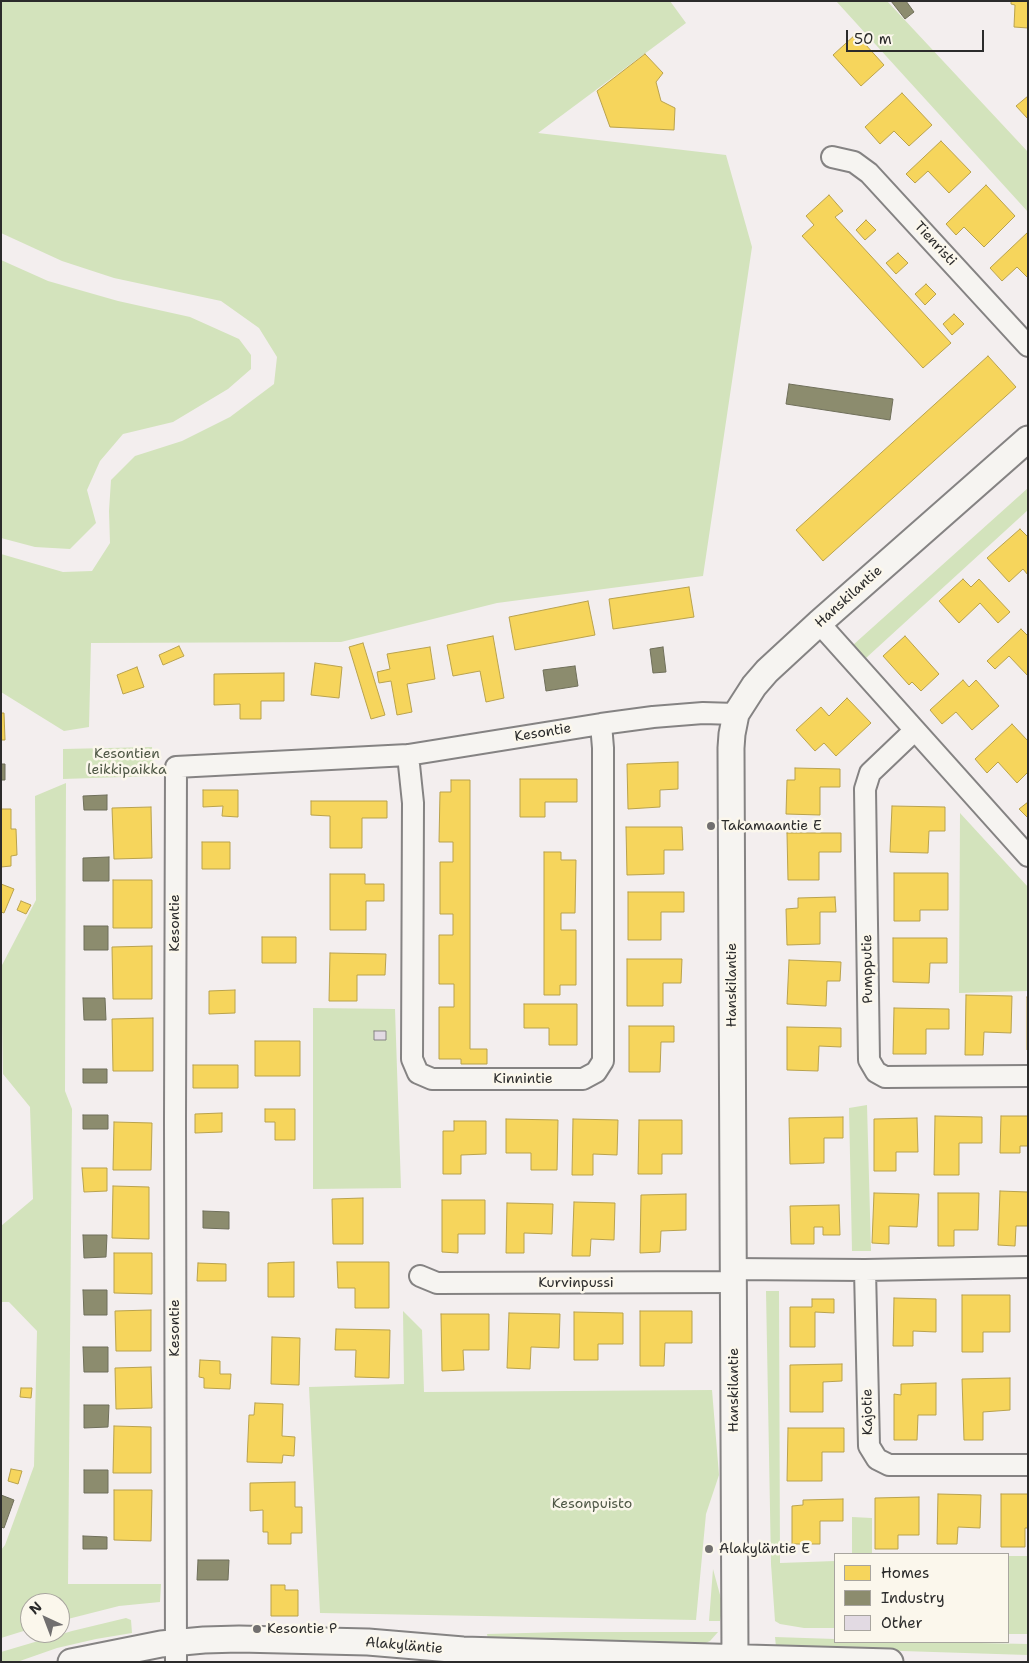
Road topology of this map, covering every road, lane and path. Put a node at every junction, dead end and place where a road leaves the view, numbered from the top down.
1 (832, 157) dead end
2 (1028, 346) edge
3 (1028, 439) edge
4 (819, 624) junction
5 (736, 714) junction
6 (601, 724) junction
7 (914, 731) junction
8 (408, 755) junction
9 (1028, 856) edge
10 (1028, 1076) edge
11 (1028, 1268) edge
12 (865, 1270) junction
13 (420, 1276) dead end
14 (732, 1276) junction
15 (1028, 1465) edge
16 (176, 1652) edge
17 (735, 1658) junction
18 (71, 1662) edge
19 (890, 1662) edge

1 - 2 street, Tienristi
3 - 4 street, Hanskilantie
4 - 5 street, Hanskilantie
4 - 7 street
5 - 6 street, Kesontie
5 - 14 street, Hanskilantie
6 - 8 street, Kesontie
6 - 8 street, Kinnintie
7 - 9 street
7 - 10 street, Pumpputie
8 - 16 street, Kesontie
11 - 12 street
12 - 14 street
12 - 15 street, Kajotie
13 - 14 street, Kurvinpussi
14 - 17 street, Hanskilantie
16 - 17 street, Alakyläntie
16 - 18 street, Alakyläntie
17 - 19 street, Alakyläntie

